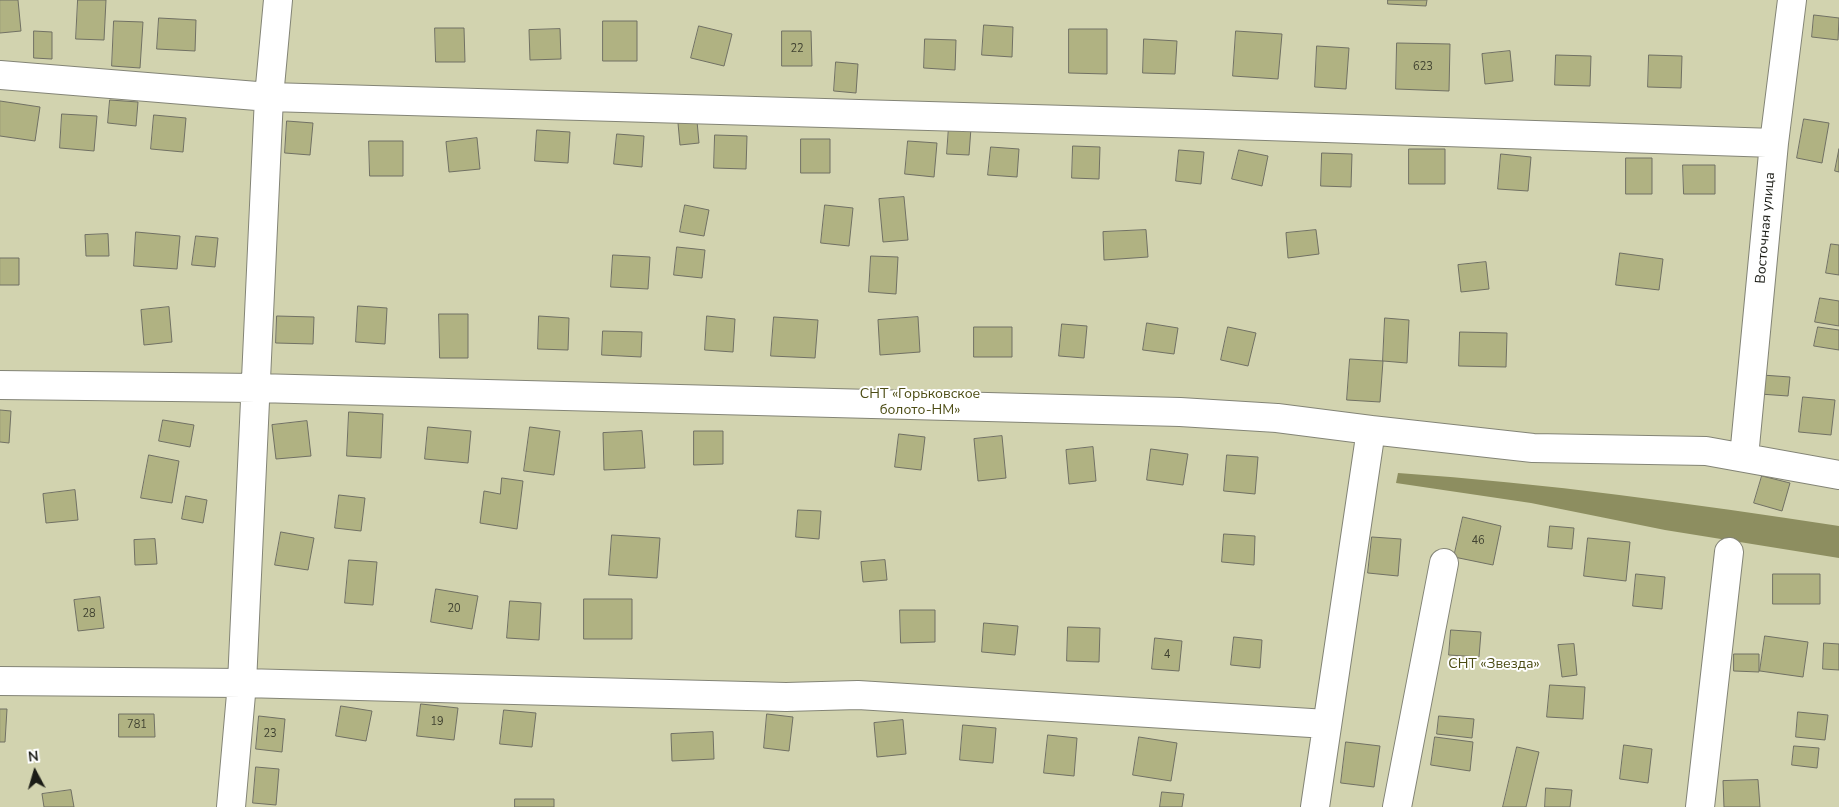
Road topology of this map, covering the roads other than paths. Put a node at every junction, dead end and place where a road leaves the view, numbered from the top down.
1 (278, 0) edge
2 (1792, 0) edge
3 (0, 75) edge
4 (269, 97) junction
5 (1774, 143) junction
6 (0, 385) edge
7 (256, 388) junction
8 (1370, 430) junction
9 (1744, 457) junction
10 (1839, 475) edge
11 (1729, 552) dead end
12 (1444, 563) dead end
13 (0, 681) edge
14 (242, 683) junction
15 (1327, 724) junction
16 (231, 807) edge
17 (1315, 807) edge
18 (1397, 807) edge
19 (1700, 807) edge

1 - 4 street
2 - 5 street, Восточная улица
3 - 4 street
4 - 5 street
4 - 7 street
5 - 9 street, Восточная улица
6 - 7 street
7 - 8 street
7 - 14 street
8 - 9 street
8 - 15 street
9 - 10 street
11 - 19 street
12 - 18 street
13 - 14 street
14 - 15 street
14 - 16 street
15 - 17 street

